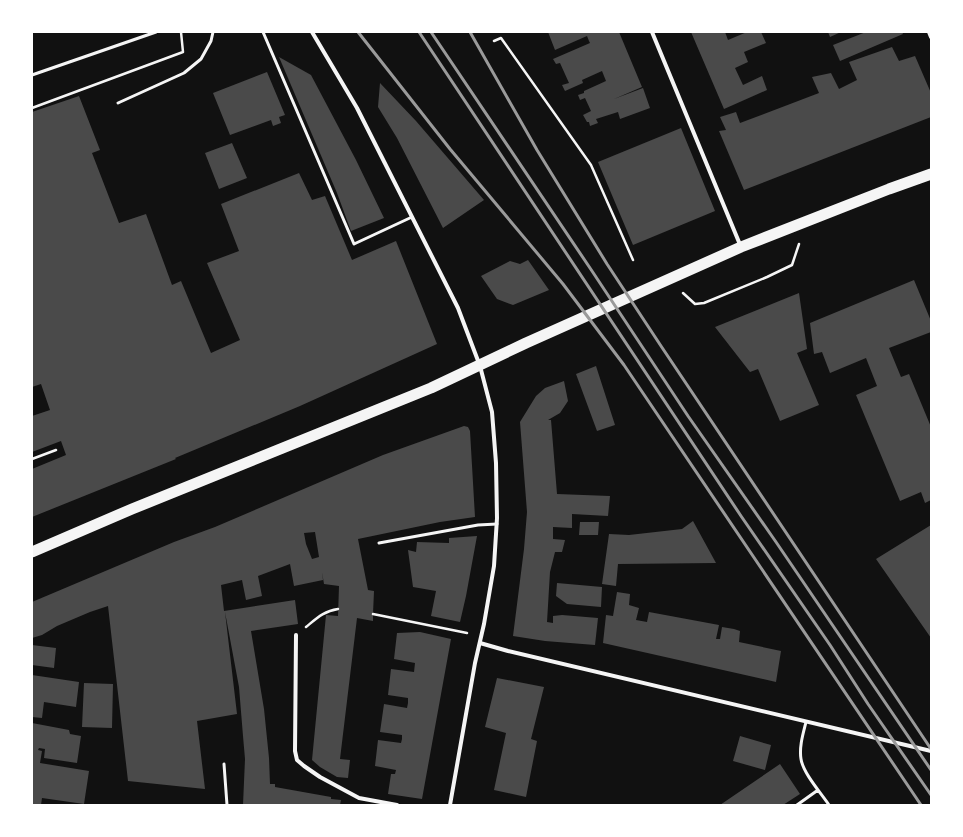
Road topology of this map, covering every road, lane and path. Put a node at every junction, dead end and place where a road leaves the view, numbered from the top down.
1 (156, 32) edge
2 (182, 32) edge
3 (213, 32) edge
4 (264, 32) edge
5 (312, 32) edge
6 (652, 32) edge
7 (929, 32) edge
8 (149, 33) edge
9 (931, 37) edge
10 (494, 41) dead end
11 (32, 75) edge
12 (118, 103) dead end
13 (32, 108) edge
14 (931, 174) edge
15 (412, 217) junction
16 (807, 220) junction
17 (741, 247) junction
18 (633, 260) dead end
19 (666, 279) junction
20 (480, 366) junction
21 (56, 450) dead end
22 (32, 459) edge
23 (497, 524) junction
24 (379, 543) dead end
25 (32, 552) edge
26 (338, 609) dead end
27 (373, 614) dead end
28 (296, 635) joint
29 (482, 636) junction
30 (480, 643) junction
31 (806, 722) junction
32 (931, 751) edge
33 (224, 764) dead end
34 (818, 790) junction
35 (227, 805) edge
36 (397, 805) edge
37 (450, 805) edge
38 (797, 805) edge
39 (829, 805) edge

1 - 8 lane
2 - 13 path
3 - 12 lane
4 - 15 lane
5 - 15 street
6 - 17 street
7 - 9 street
8 - 11 lane
10 - 18 path
14 - 16 highway
15 - 20 street
16 - 17 highway
16 - 19 path
17 - 19 highway
19 - 20 highway
20 - 23 street
20 - 25 highway
21 - 22 path
23 - 24 lane
23 - 29 street
26 - 28 path
27 - 29 path
28 - 36 street
29 - 30 street
30 - 31 street
30 - 37 street
31 - 32 street
31 - 34 lane
33 - 35 lane
34 - 38 lane
34 - 39 lane

